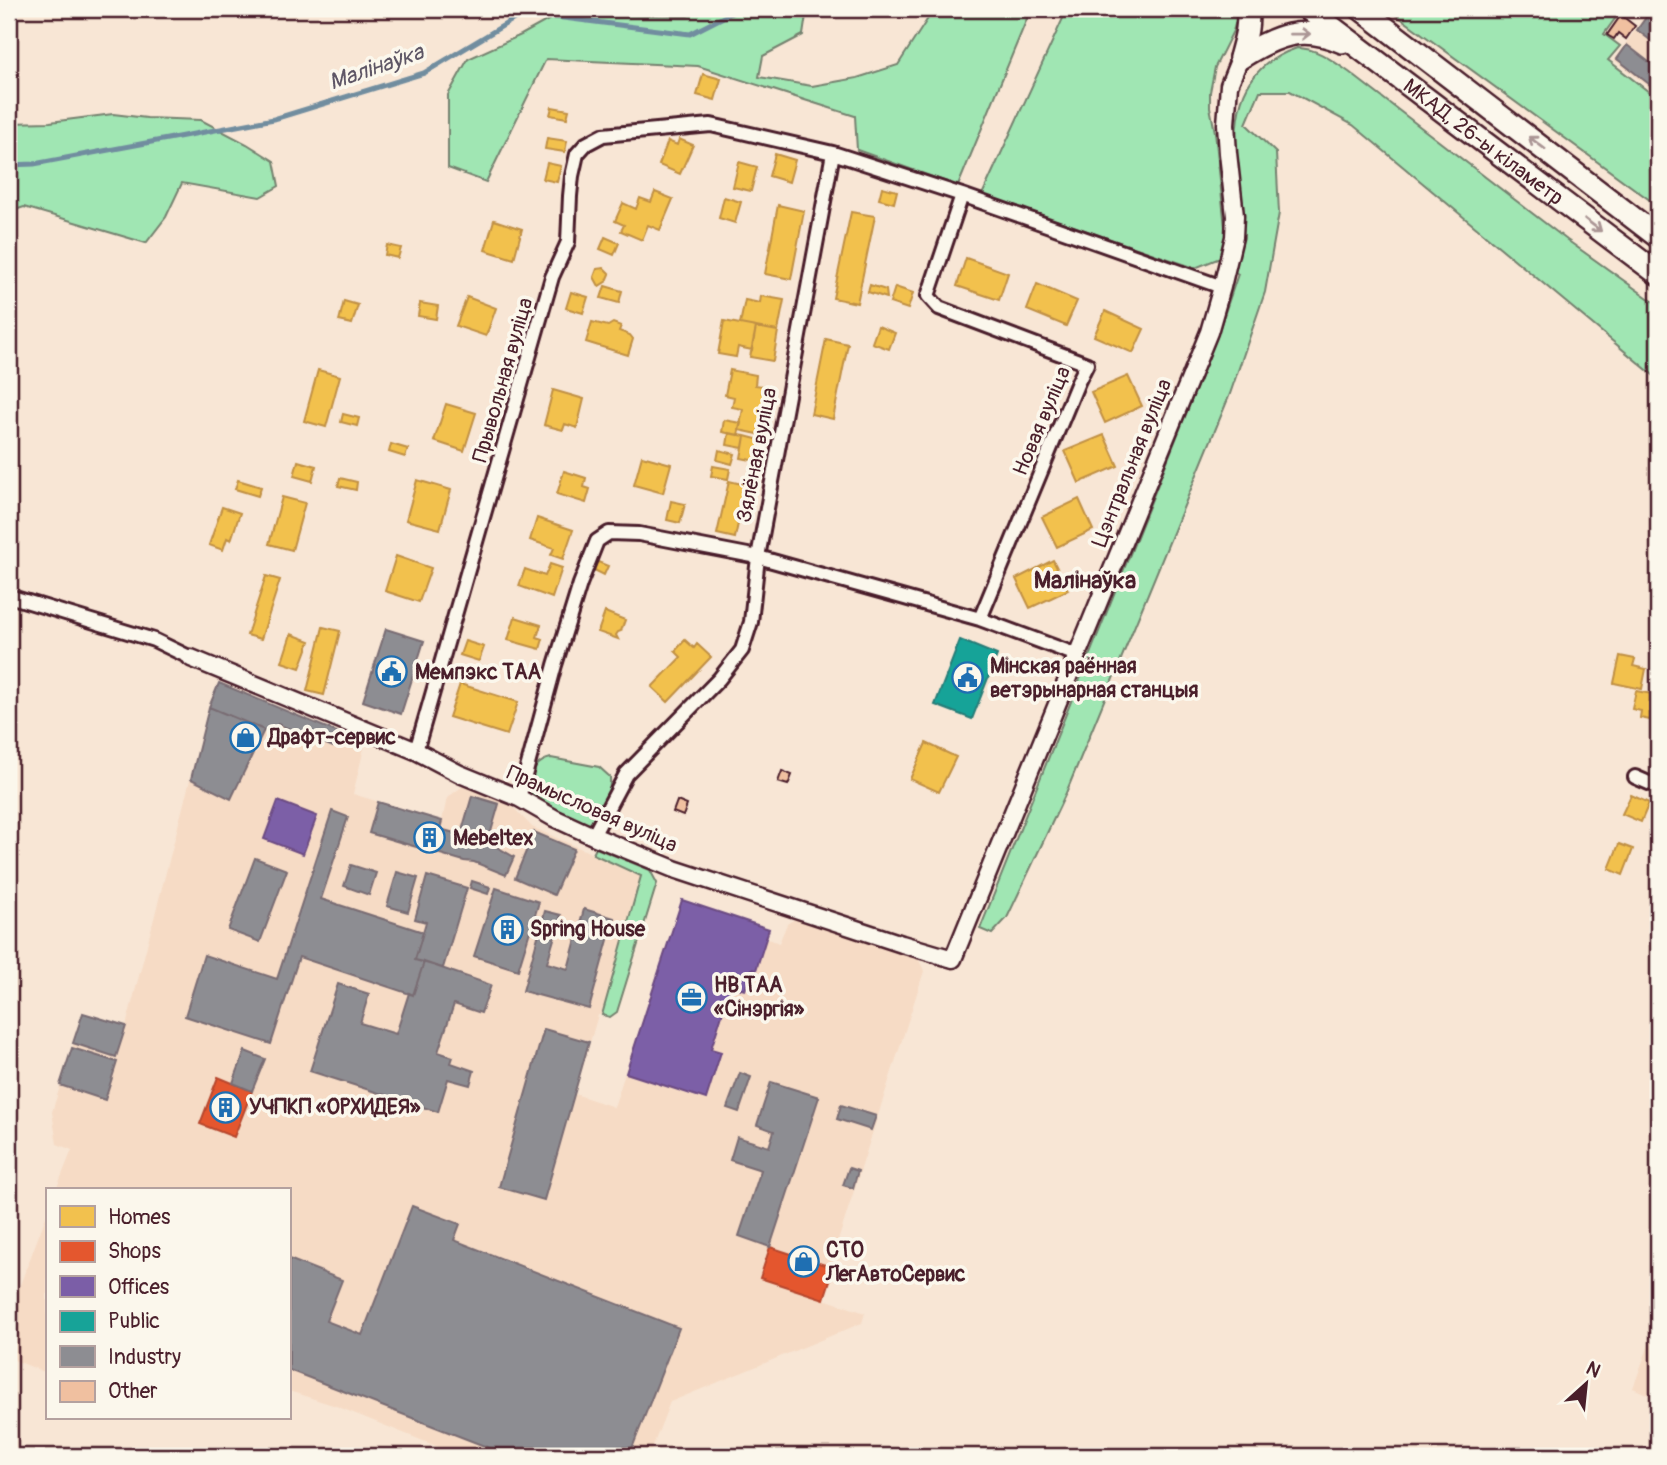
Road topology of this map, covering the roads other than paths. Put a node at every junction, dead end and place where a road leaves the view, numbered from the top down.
1 (1247, 9) edge
2 (1308, 9) edge
3 (1361, 9) edge
4 (1363, 51) junction
5 (1240, 58) junction
6 (832, 153) junction
7 (962, 195) junction
8 (1658, 237) edge
9 (1658, 274) edge
10 (1222, 287) junction
11 (758, 557) junction
12 (9, 596) edge
13 (980, 619) junction
14 (1077, 655) junction
15 (191, 658) joint
16 (416, 751) junction
17 (1635, 776) dead end
18 (1658, 787) edge
19 (519, 798) junction
20 (593, 836) junction
21 (984, 888) joint

1 - 5 highway
2 - 4 highway, МКАД, 26-ы кіламетр
8 -> 3 highway, МКАД, 26-ы кіламетр
5 -> 4 highway
4 -> 9 highway, МКАД, 26-ы кіламетр
5 - 10 street, Цэнтральная вуліца
6 - 7 street
6 - 11 street, Зялёная вуліца
6 - 16 street, Прывольная вуліца
7 - 10 street
7 - 13 street, Новая вуліца
10 - 14 street, Цэнтральная вуліца
11 - 13 street
11 - 19 street
11 - 20 street, Зялёная вуліца
12 - 15 street
13 - 14 street
14 - 21 street, Цэнтральная вуліца
15 - 16 street, Прамысловая вуліца
16 - 19 street, Прамысловая вуліца
17 - 18 street
19 - 20 street, Прамысловая вуліца
20 - 21 street, Прамысловая вуліца

